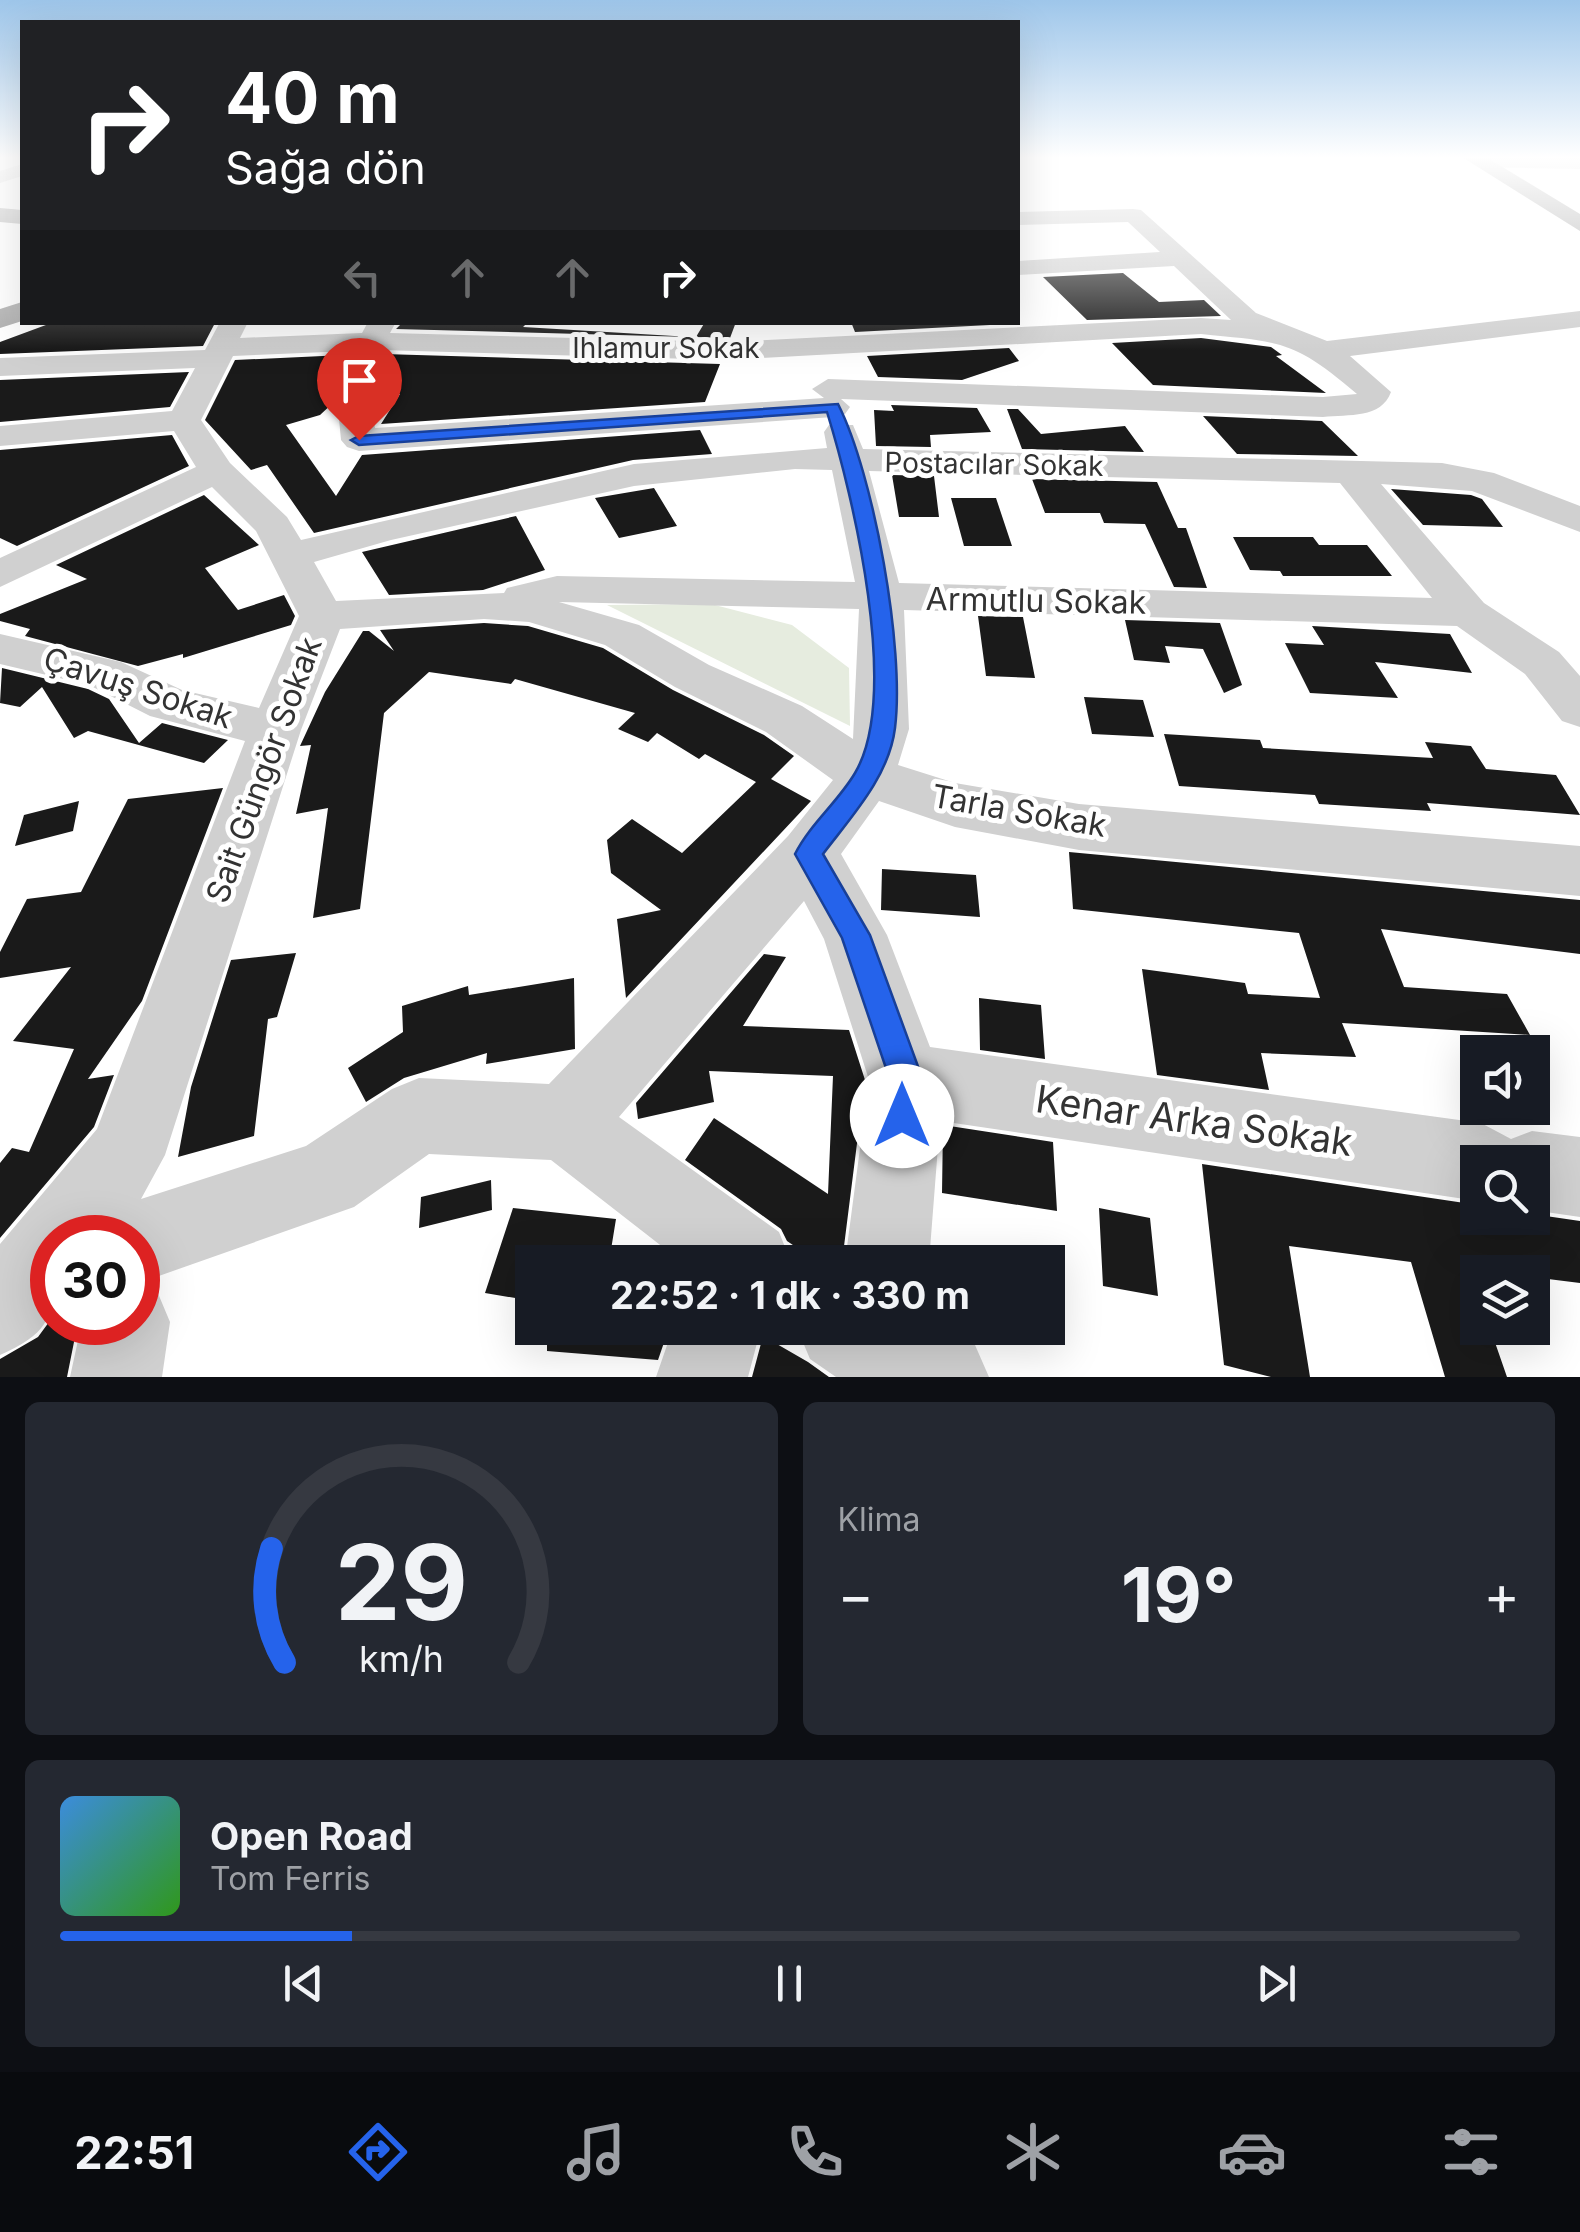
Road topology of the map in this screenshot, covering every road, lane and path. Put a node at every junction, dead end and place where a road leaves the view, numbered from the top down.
1 (1139, 221) edge
2 (1181, 258) junction
3 (1020, 268) edge
4 (1580, 319) edge
5 (1004, 329) edge
6 (376, 332) edge
7 (808, 334) edge
8 (1283, 335) junction
9 (589, 336) edge
10 (225, 343) edge
11 (1324, 350) junction
12 (0, 367) edge
13 (830, 398) junction
14 (1052, 399) junction
15 (184, 420) junction
16 (0, 436) edge
17 (851, 463) junction
18 (218, 471) junction
19 (1350, 472) junction
20 (1580, 520) edge
21 (290, 556) junction
22 (0, 574) edge
23 (881, 599) junction
24 (484, 605) junction
25 (1468, 613) junction
26 (322, 616) junction
27 (0, 649) edge
28 (1580, 708) edge
29 (275, 730) junction
30 (867, 776) junction
31 (808, 854) junction
32 (1580, 872) edge
33 (906, 1080) junction
34 (564, 1123) junction
35 (126, 1155) junction
36 (1460, 1159) edge
37 (1550, 1173) edge
38 (1580, 1177) edge
39 (78, 1215) edge
40 (132, 1215) edge
41 (160, 1232) edge
42 (699, 1245) edge
43 (889, 1245) edge
44 (30, 1274) edge
45 (0, 1312) edge
46 (122, 1345) edge
47 (713, 1345) edge
48 (116, 1377) edge
49 (702, 1377) edge

1 - 2 street
2 - 3 street
2 - 8 street
4 - 11 street
5 - 7 street, Ihlamur Sokak
5 - 8 street, Ihlamur Sokak
5 - 14 street
6 - 9 street, Ihlamur Sokak
6 - 10 street, Ihlamur Sokak
6 - 13 street
7 - 9 street, Ihlamur Sokak
7 - 13 street
8 - 11 street
10 - 12 street, Ihlamur Sokak
10 - 15 street
11 - 14 street
13 - 14 street
13 - 17 street
15 - 16 street
15 - 18 street, Sait Güngör Sokak
17 - 19 street, Postacılar Sokak
17 - 21 street, Postacılar Sokak
17 - 23 street
18 - 21 street, Sait Güngör Sokak
18 - 22 street
19 - 20 street, Postacılar Sokak
19 - 25 street
21 - 26 street, Sait Güngör Sokak
23 - 24 street, Armutlu Sokak
23 - 25 street, Armutlu Sokak
23 - 30 street
24 - 26 street, Tarla Sokak
24 - 30 street, Tarla Sokak
25 - 28 street
26 - 29 street, Sait Güngör Sokak
27 - 29 street, Çavuş Sokak
29 - 35 street, Sait Güngör Sokak
30 - 31 street
30 - 32 street, Tarla Sokak
31 - 33 street
31 - 34 street
33 - 36 street, Kenar Arka Sokak
33 - 43 street
34 - 41 street
34 - 42 street
35 - 39 street, Sait Güngör Sokak
35 - 40 street
37 - 38 street
44 - 45 street
46 - 48 street
47 - 49 street

